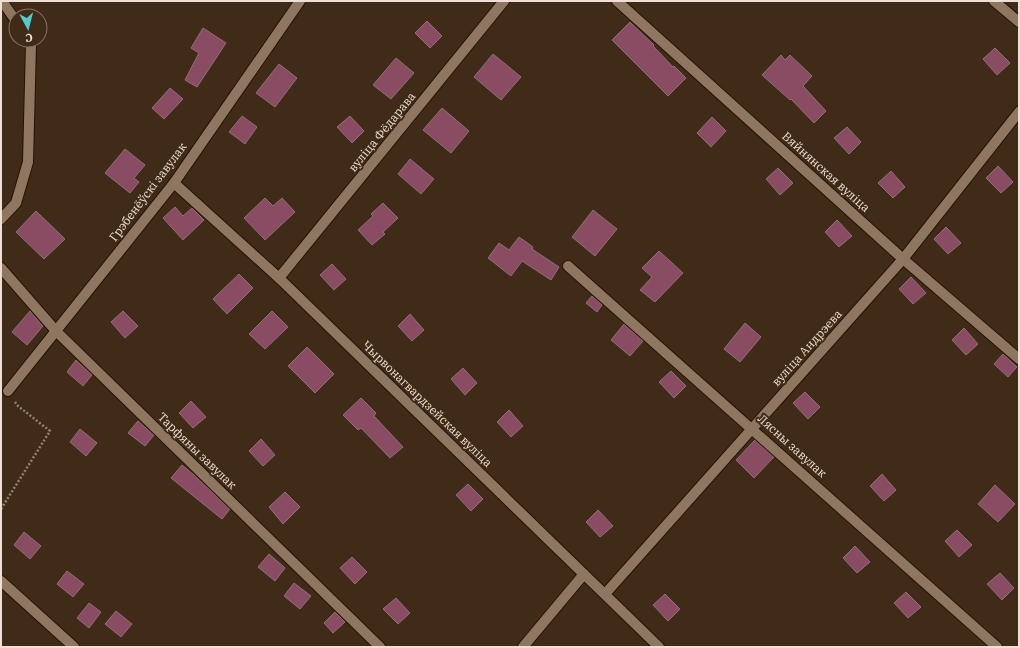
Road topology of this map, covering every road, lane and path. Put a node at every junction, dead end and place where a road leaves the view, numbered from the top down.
1 (2, 1) edge
2 (300, 1) edge
3 (504, 1) edge
4 (994, 1) edge
5 (620, 2) edge
6 (8, 10) edge
7 (1019, 22) edge
8 (31, 48) edge
9 (1019, 112) edge
10 (174, 183) junction
11 (1, 219) edge
12 (903, 259) junction
13 (568, 266) dead end
14 (1, 268) edge
15 (279, 278) junction
16 (56, 331) junction
17 (1019, 359) edge
18 (8, 391) joint
19 (752, 428) junction
20 (1, 509) edge
21 (584, 574) junction
22 (1, 581) edge
23 (605, 594) junction
24 (74, 647) edge
25 (380, 647) edge
26 (522, 647) edge
27 (659, 647) edge
28 (997, 647) edge

1 - 6 street
2 - 10 street, Грэбенёўскі завулак
3 - 15 street, вуліца Фёдарава
4 - 7 street
5 - 12 street, Вяйнянская вуліца
8 - 11 street
9 - 12 street, вуліца Андрэева
10 - 15 street, Чырвонагвардзейская вуліца
10 - 16 street, Грэбенёўскі завулак
12 - 17 street, Вяйнянская вуліца
12 - 19 street, вуліца Андрэева
13 - 19 street, Лясны завулак
14 - 16 street, Тарфяны завулак
15 - 21 street, Чырвонагвардзейская вуліца
16 - 18 street, Грэбенёўскі завулак
16 - 25 street, Тарфяны завулак
18 - 20 path
19 - 23 street, вуліца Андрэева
19 - 28 street, Лясны завулак
21 - 23 street, Чырвонагвардзейская вуліца
21 - 26 street
22 - 24 street
23 - 27 street, Чырвонагвардзейская вуліца

